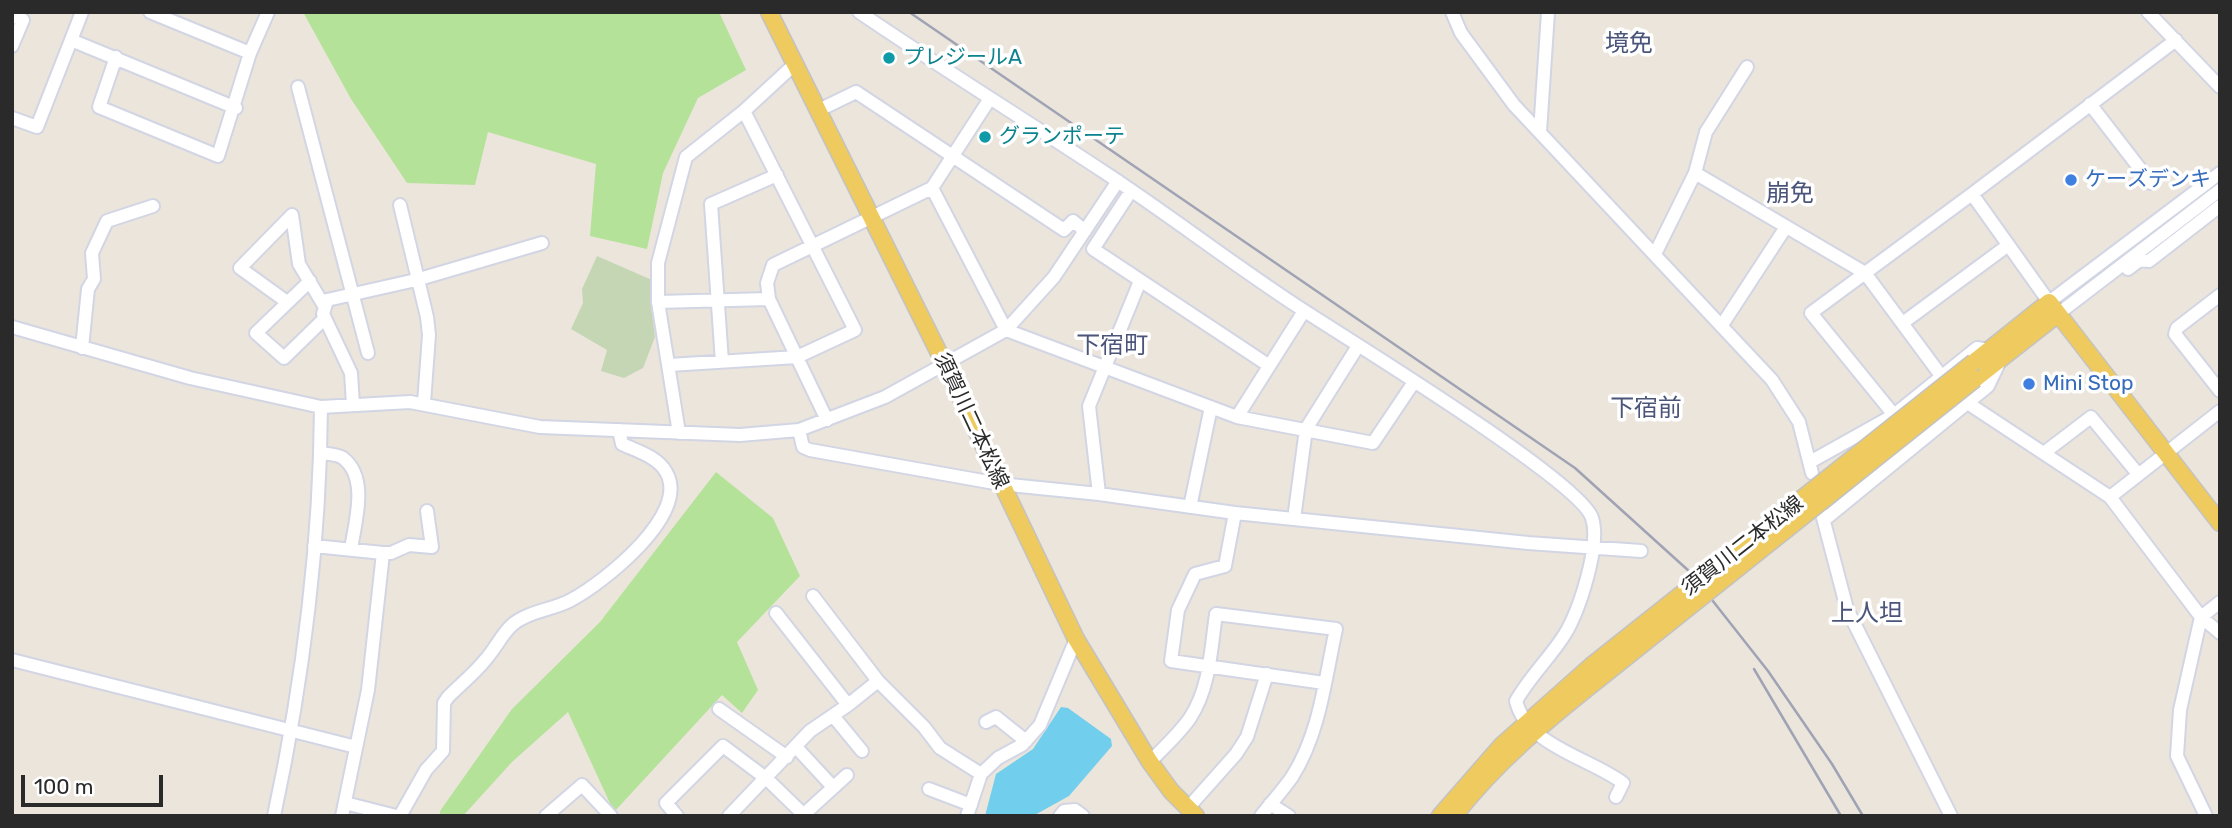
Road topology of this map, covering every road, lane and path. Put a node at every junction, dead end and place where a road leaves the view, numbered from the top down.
1 (82, 12) edge
2 (150, 12) edge
3 (268, 12) edge
4 (769, 12) edge
5 (859, 12) edge
6 (1452, 12) edge
7 (1548, 12) edge
8 (2148, 12) edge
9 (12, 16) edge
10 (71, 40) junction
11 (2176, 40) junction
12 (12, 46) edge
13 (250, 53) junction
14 (116, 57) junction
15 (795, 64) junction
16 (1747, 67) dead end
17 (298, 87) dead end
18 (2220, 87) edge
19 (989, 100) junction
20 (2090, 104) junction
21 (236, 107) junction
22 (819, 110) junction
23 (744, 111) junction
24 (12, 118) edge
25 (1540, 132) junction
26 (954, 156) junction
27 (1695, 173) junction
28 (777, 175) junction
29 (2216, 175) edge
30 (1118, 181) junction
31 (2151, 183) dead end
32 (932, 188) junction
33 (2220, 190) edge
34 (1131, 191) junction
35 (1972, 194) junction
36 (400, 205) dead end
37 (153, 206) dead end
38 (2220, 206) edge
39 (871, 217) junction
40 (1786, 228) junction
41 (1085, 231) junction
42 (542, 243) dead end
43 (2007, 246) junction
44 (813, 248) junction
45 (1655, 254) junction
46 (1866, 273) junction
47 (416, 280) junction
48 (310, 281) junction
49 (1140, 281) junction
50 (2094, 286) junction
51 (353, 292) junction
52 (2082, 295) junction
53 (2220, 295) edge
54 (718, 299) junction
55 (769, 299) junction
56 (287, 302) junction
57 (658, 302) junction
58 (323, 304) junction
59 (2054, 308) junction
60 (1304, 311) junction
61 (325, 318) junction
62 (1904, 322) junction
63 (1722, 325) junction
64 (12, 327) edge
65 (1006, 330) junction
66 (1358, 346) junction
67 (82, 348) junction
68 (368, 353) dead end
69 (1996, 354) junction
70 (797, 357) junction
71 (722, 362) junction
72 (669, 365) junction
73 (945, 365) junction
74 (1104, 365) junction
75 (1268, 365) junction
76 (1942, 377) junction
77 (1414, 382) junction
78 (2220, 391) edge
79 (424, 402) junction
80 (1966, 402) junction
81 (353, 405) junction
82 (321, 407) junction
83 (1211, 407) junction
84 (2220, 411) edge
85 (1894, 415) junction
86 (1237, 416) junction
87 (827, 420) junction
88 (1306, 429) junction
89 (619, 430) junction
90 (799, 430) junction
91 (680, 433) junction
92 (2045, 452) junction
93 (2166, 452) junction
94 (321, 453) junction
95 (2138, 474) junction
96 (1000, 484) junction
97 (1099, 494) junction
98 (2110, 497) junction
99 (1190, 507) junction
100 (427, 511) dead end
101 (1235, 513) junction
102 (1294, 519) junction
103 (2220, 523) edge
104 (314, 545) junction
105 (1595, 546) junction
106 (351, 550) junction
107 (1641, 551) dead end
108 (383, 553) junction
109 (813, 596) dead end
110 (2220, 602) edge
111 (776, 613) dead end
112 (2201, 617) junction
113 (2220, 633) edge
114 (1076, 639) junction
115 (12, 660) edge
116 (1209, 668) junction
117 (1596, 672) junction
118 (1267, 674) junction
119 (878, 681) junction
120 (1324, 683) junction
121 (848, 705) junction
122 (719, 709) dead end
123 (834, 717) junction
124 (986, 722) dead end
125 (1530, 726) junction
126 (292, 731) junction
127 (1026, 741) junction
128 (356, 747) junction
129 (796, 747) junction
130 (862, 751) dead end
131 (787, 757) junction
132 (1150, 762) junction
133 (981, 774) junction
134 (846, 775) dead end
135 (767, 779) junction
136 (833, 787) junction
137 (929, 789) dead end
138 (1616, 797) dead end
139 (1270, 804) junction
140 (344, 810) edge
141 (969, 810) edge
142 (1192, 812) edge
143 (803, 815) edge
144 (274, 816) edge
145 (398, 816) edge
146 (546, 816) edge
147 (611, 816) edge
148 (677, 816) edge
149 (729, 816) edge
150 (1060, 816) edge
151 (1083, 816) edge
152 (1261, 816) edge
153 (1289, 816) edge
154 (1440, 816) edge
155 (1454, 816) edge
156 (1951, 816) edge
157 (2206, 816) edge

1 - 10 street
2 - 13 street
3 - 13 street
4 - 15 main road, 須賀川二本松線
5 - 19 street
6 - 25 street
7 - 25 street
8 - 11 street
9 - 12 street
10 - 14 street
10 - 24 street
11 - 18 street
11 - 20 street
13 - 21 street
14 - 21 street
14 - 21 street
15 - 22 main road, 須賀川二本松線
15 - 23 street
16 - 27 street
17 - 51 street
19 - 26 street
19 - 30 street
20 - 31 street
20 - 35 street
22 - 26 street
22 - 39 main road, 須賀川二本松線
23 - 28 street
23 - 57 street
25 - 45 street
26 - 32 street
26 - 41 street
27 - 40 street
27 - 45 street
28 - 44 street
28 - 54 street
29 - 59 street
30 - 34 street
30 - 41 street
32 - 39 street
32 - 65 street
33 - 50 street
34 - 49 street
34 - 60 street
35 - 43 street
35 - 46 street
36 - 47 street
37 - 67 street
38 - 52 street
39 - 44 street
39 - 73 main road, 須賀川二本松線
40 - 46 street
40 - 63 street
41 - 65 street
42 - 47 street
43 - 59 street
43 - 62 street
44 - 55 street
44 - 70 street
45 - 63 street
46 - 62 street
46 - 85 street
47 - 51 street
47 - 79 street
48 - 56 street
48 - 56 street
48 - 58 street
49 - 74 street
49 - 75 street
50 - 52 street
50 - 59 street
51 - 58 street
51 - 68 street
52 - 59 street
53 - 78 street
54 - 55 street
54 - 57 street
54 - 71 street
55 - 70 street
56 - 61 street
57 - 72 street
58 - 61 street
59 - 69 main road, 須賀川二本松線
59 - 69 main road, 須賀川二本松線
59 - 93 main road
60 - 66 street
60 - 75 street
61 - 81 street
62 - 76 street
63 - 85 street
64 - 67 street
65 - 73 street
65 - 74 street
66 - 77 street
66 - 88 street
67 - 82 street
69 - 76 street
69 - 80 street
69 - 117 main road, 須賀川二本松線, bridge
69 - 117 main road, 須賀川二本松線, bridge
70 - 71 street
70 - 87 street
71 - 72 street
72 - 91 street
73 - 87 street
73 - 96 main road, 須賀川二本松線
74 - 83 street
74 - 97 street
75 - 86 street
76 - 85 street
77 - 88 street
77 - 105 street
79 - 81 street
79 - 89 street
80 - 92 street
80 - 156 street
81 - 82 street
82 - 94 street
83 - 86 street
83 - 99 street
84 - 93 street
86 - 88 street
87 - 90 street
88 - 102 street
89 - 91 street
89 - 145 street
90 - 91 street
90 - 96 street
92 - 95 street
92 - 98 street
93 - 95 street
93 - 103 main road
94 - 104 street
94 - 106 street
95 - 98 street
96 - 97 street
96 - 114 main road, 須賀川二本松線
97 - 99 street
98 - 112 street
99 - 101 street
100 - 108 street
101 - 102 street
101 - 116 street
102 - 105 street
104 - 106 street
104 - 126 street
105 - 107 street
105 - 125 street
106 - 108 street
108 - 128 street
109 - 119 street
110 - 112 street
111 - 121 street
112 - 113 street
112 - 157 street
114 - 127 street
114 - 132 main road, 須賀川二本松線
115 - 126 street
116 - 118 street
116 - 120 street
116 - 132 street
117 - 125 main road, 須賀川二本松線
118 - 120 street
118 - 142 street
119 - 121 street
119 - 133 street
120 - 139 street
121 - 123 street
122 - 131 street
123 - 129 street
123 - 130 street
124 - 127 street
125 - 138 street
125 - 154 main road, 須賀川二本松線
125 - 155 main road, 須賀川二本松線
126 - 128 street
126 - 144 street
127 - 133 street
128 - 140 street
129 - 131 street
129 - 136 street
131 - 135 street
132 - 142 main road, 須賀川二本松線
133 - 141 street
134 - 136 street
135 - 143 street
135 - 148 street
135 - 149 street
136 - 143 street
137 - 141 street
139 - 152 street
139 - 153 street
140 - 145 street
146 - 147 street
150 - 151 street

